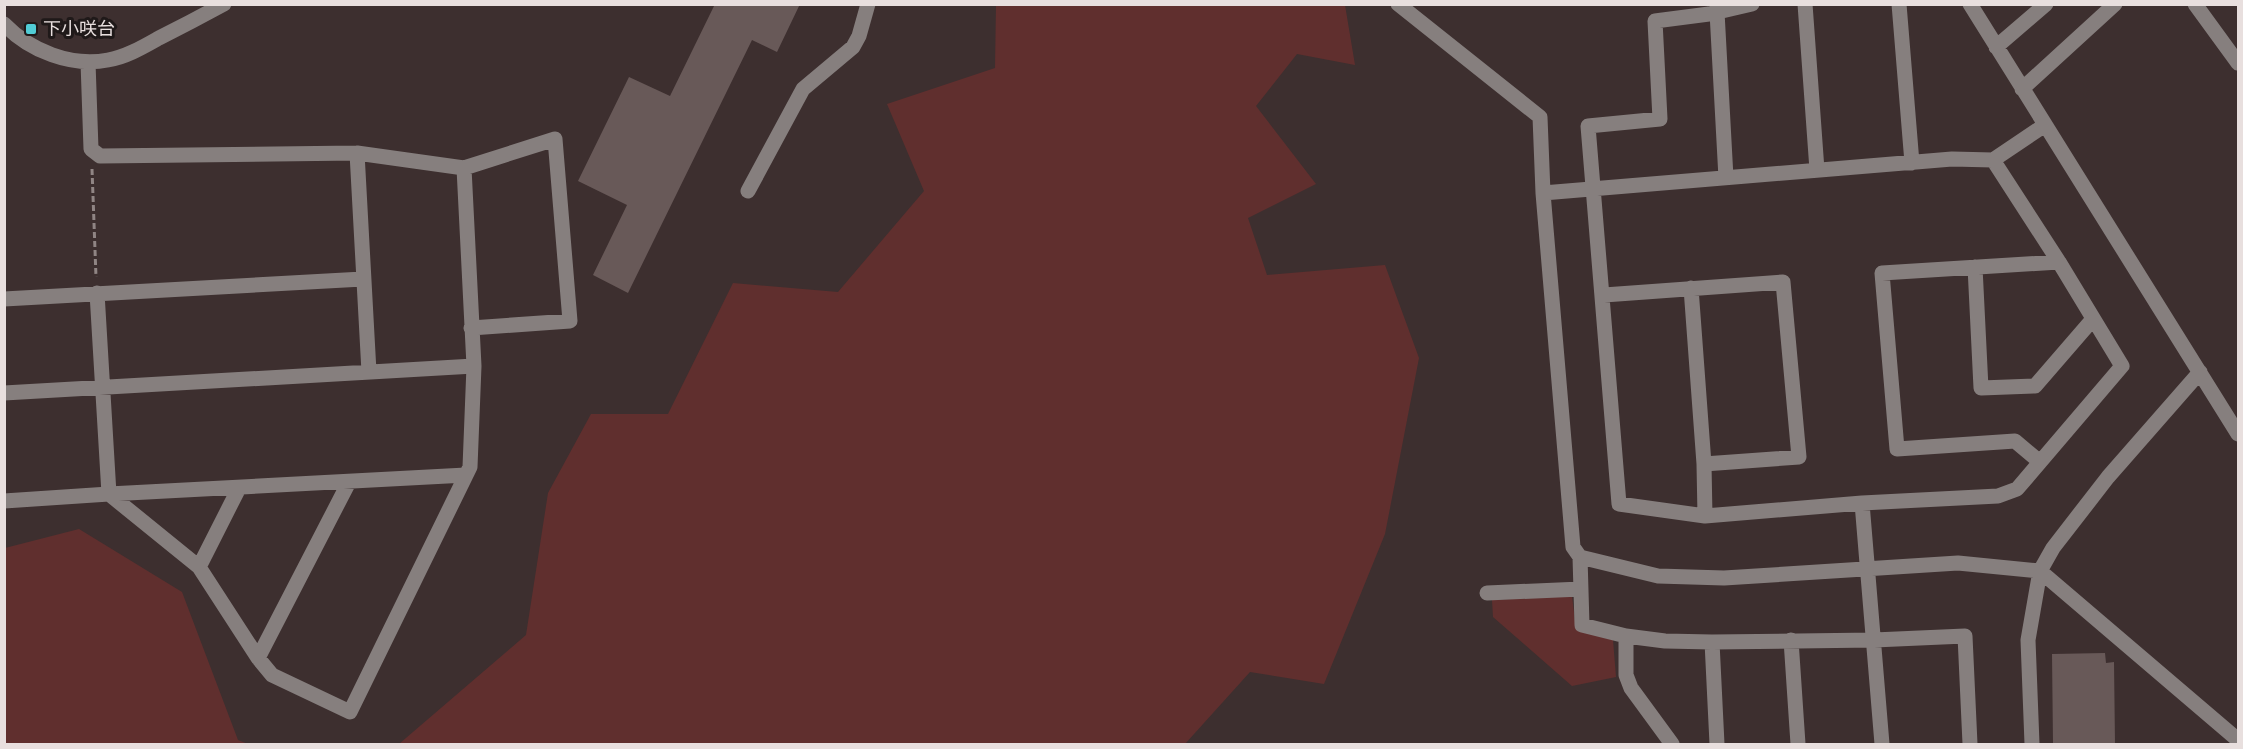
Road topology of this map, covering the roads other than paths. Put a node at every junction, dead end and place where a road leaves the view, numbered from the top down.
1 (224, 4) edge
2 (868, 4) edge
3 (1398, 4) edge
4 (1752, 4) edge
5 (1805, 4) edge
6 (1899, 4) edge
7 (1970, 4) edge
8 (2046, 4) edge
9 (2115, 4) edge
10 (2195, 4) edge
11 (1717, 12) junction
12 (4, 24) edge
13 (1996, 47) junction
14 (88, 62) junction
15 (2238, 63) edge
16 (2022, 89) junction
17 (2045, 125) junction
18 (357, 153) junction
19 (1992, 160) junction
20 (1912, 162) junction
21 (464, 168) junction
22 (1817, 171) junction
23 (1726, 178) junction
24 (1593, 189) junction
25 (748, 191) dead end
26 (1543, 193) junction
27 (2059, 262) junction
28 (1975, 267) junction
29 (363, 279) junction
30 (1691, 288) junction
31 (97, 293) junction
32 (1604, 295) junction
33 (4, 298) edge
34 (2093, 318) junction
35 (471, 328) junction
36 (474, 366) junction
37 (369, 372) junction
38 (2200, 372) junction
39 (103, 387) junction
40 (4, 393) edge
41 (2238, 434) edge
42 (2040, 462) junction
43 (1704, 464) junction
44 (466, 475) junction
45 (349, 482) junction
46 (239, 488) junction
47 (109, 494) junction
48 (4, 501) edge
49 (1862, 503) junction
50 (1705, 516) junction
51 (1580, 557) junction
52 (199, 567) junction
53 (1868, 569) junction
54 (2040, 571) junction
55 (1581, 589) junction
56 (1487, 593) dead end
57 (1626, 636) junction
58 (1791, 640) junction
59 (1874, 640) junction
60 (1712, 642) junction
61 (258, 658) junction
62 (2238, 740) edge
63 (1672, 744) edge
64 (1717, 744) edge
65 (1798, 744) edge
66 (1882, 744) edge
67 (1970, 744) edge
68 (2032, 744) edge

1 - 14 street
2 - 25 street
3 - 26 street
4 - 11 street
5 - 22 street
6 - 20 street
7 - 13 street
8 - 13 street
9 - 16 street
10 - 15 street
11 - 23 street
11 - 24 street
12 - 14 street
13 - 16 street
14 - 18 street
16 - 17 street
17 - 19 street
17 - 38 street
18 - 21 street
18 - 29 street
19 - 20 street
19 - 27 street
20 - 22 street
21 - 35 street
21 - 35 street
22 - 23 street
23 - 24 street
24 - 26 street
24 - 32 street
26 - 51 street
27 - 28 street
27 - 34 street
28 - 34 street
28 - 42 street
29 - 31 street
29 - 37 street
30 - 32 street
30 - 43 street
30 - 43 street
31 - 33 street
31 - 39 street
32 - 50 street
34 - 42 street
35 - 36 street
36 - 37 street
36 - 44 street
37 - 39 street
38 - 41 street
38 - 54 street
39 - 40 street
39 - 47 street
42 - 49 street
43 - 50 street
44 - 45 street
44 - 61 street
45 - 46 street
45 - 61 street
46 - 47 street
46 - 52 street
47 - 48 street
47 - 52 street
49 - 50 street
49 - 53 street
51 - 53 street
51 - 55 street
52 - 61 street
53 - 54 street
53 - 59 street
54 - 62 street
54 - 68 street
55 - 56 street
55 - 57 street
57 - 60 street
57 - 63 street
58 - 59 street
58 - 60 street
58 - 65 street
59 - 66 street
59 - 67 street
60 - 64 street

